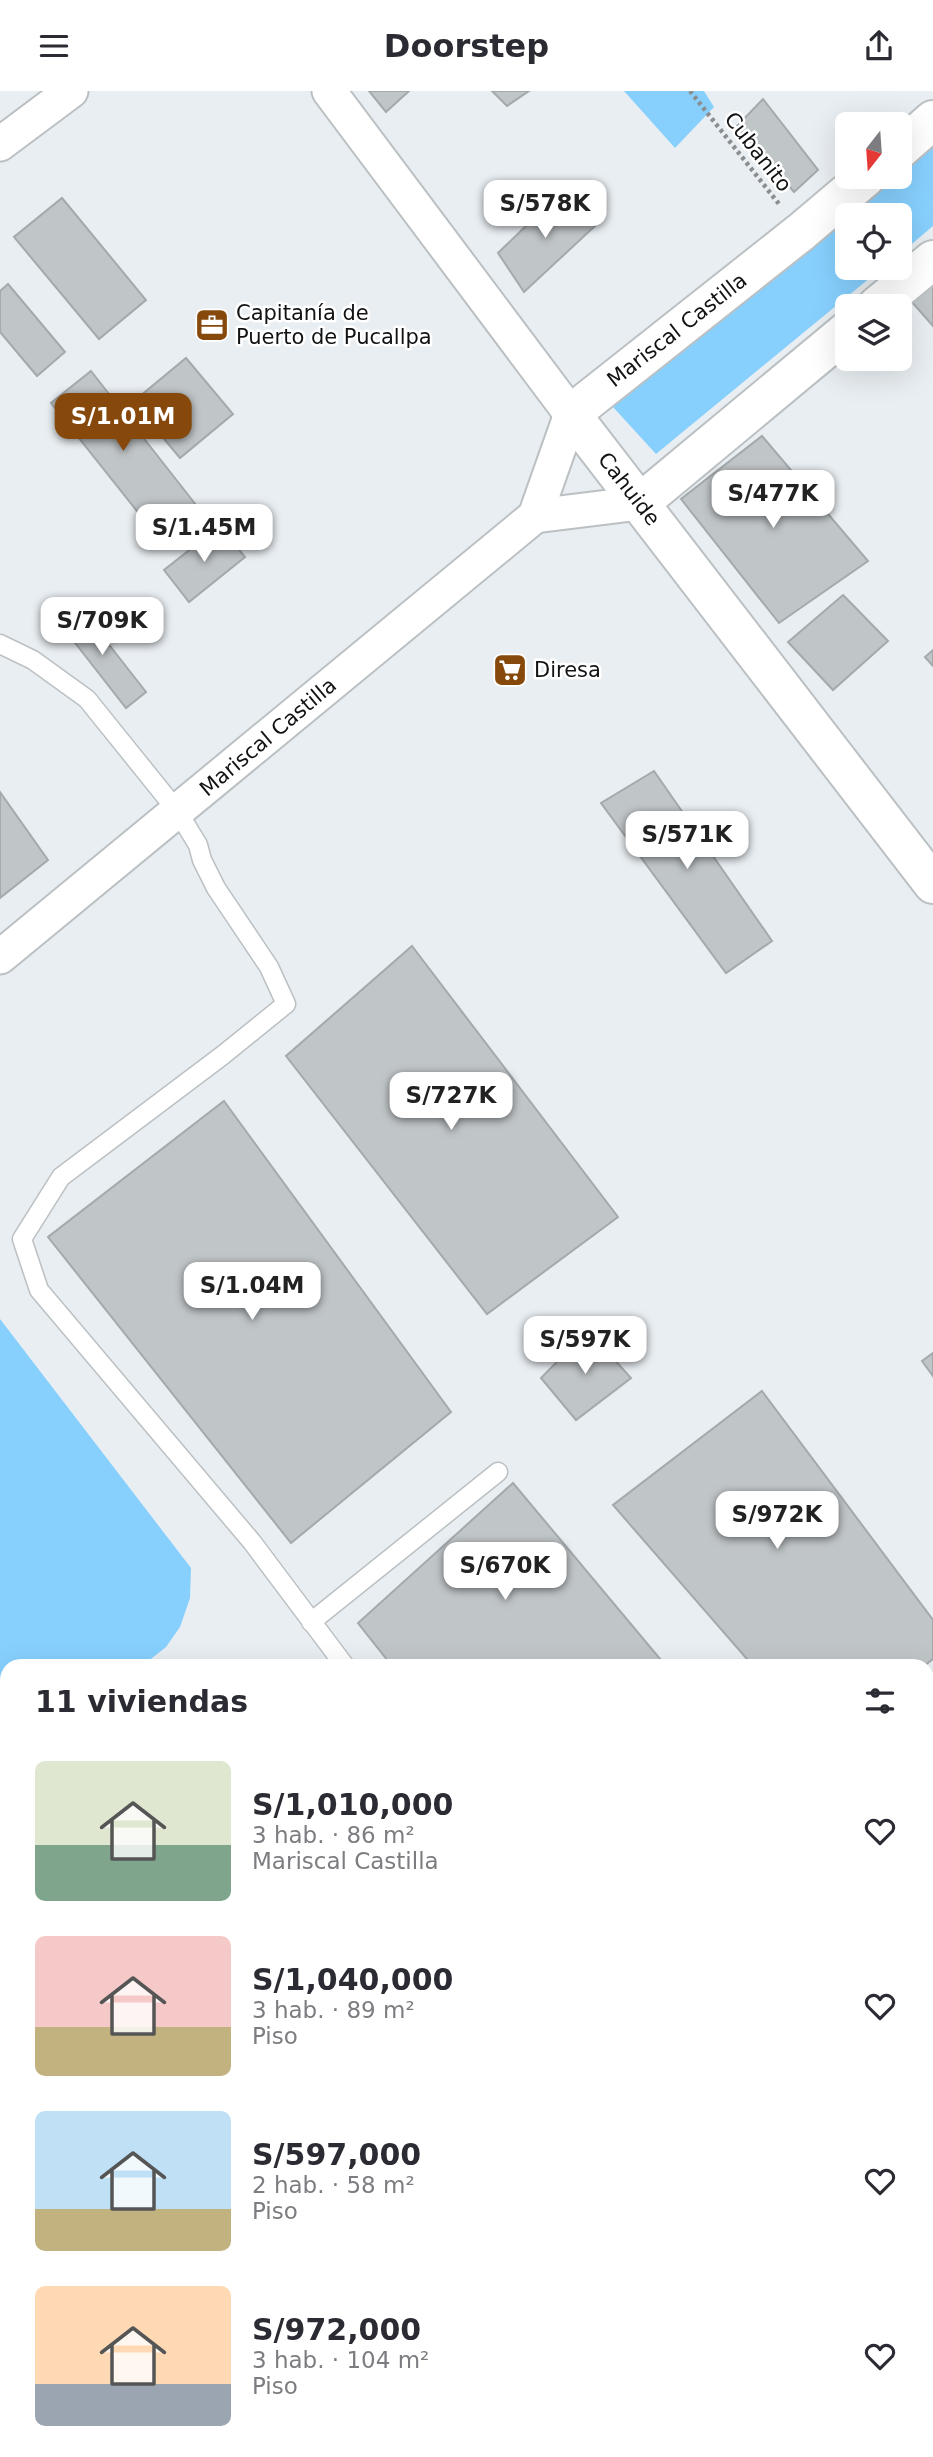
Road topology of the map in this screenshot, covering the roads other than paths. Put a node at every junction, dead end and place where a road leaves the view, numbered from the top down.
1 (71, 91) edge
2 (328, 91) edge
3 (933, 120) edge
4 (912, 138) edge
5 (0, 144) edge
6 (852, 189) edge
7 (933, 260) edge
8 (892, 294) edge
9 (835, 341) edge
10 (571, 414) junction
11 (640, 503) junction
12 (535, 516) junction
13 (0, 644) edge
14 (178, 812) junction
15 (933, 884) edge
16 (0, 957) edge
17 (499, 1472) dead end
18 (311, 1622) junction
19 (340, 1659) edge

1 - 5 street
2 - 10 street, Cahuide
3 - 4 main road
6 - 10 main road, Mariscal Castilla
7 - 8 main road
9 - 11 main road
10 - 11 main road, Cahuide
10 - 12 street
11 - 12 street
11 - 15 main road, Cahuide
12 - 14 street, Mariscal Castilla
13 - 14 lane
14 - 16 street, Mariscal Castilla
14 - 18 lane
17 - 18 lane
18 - 19 lane

